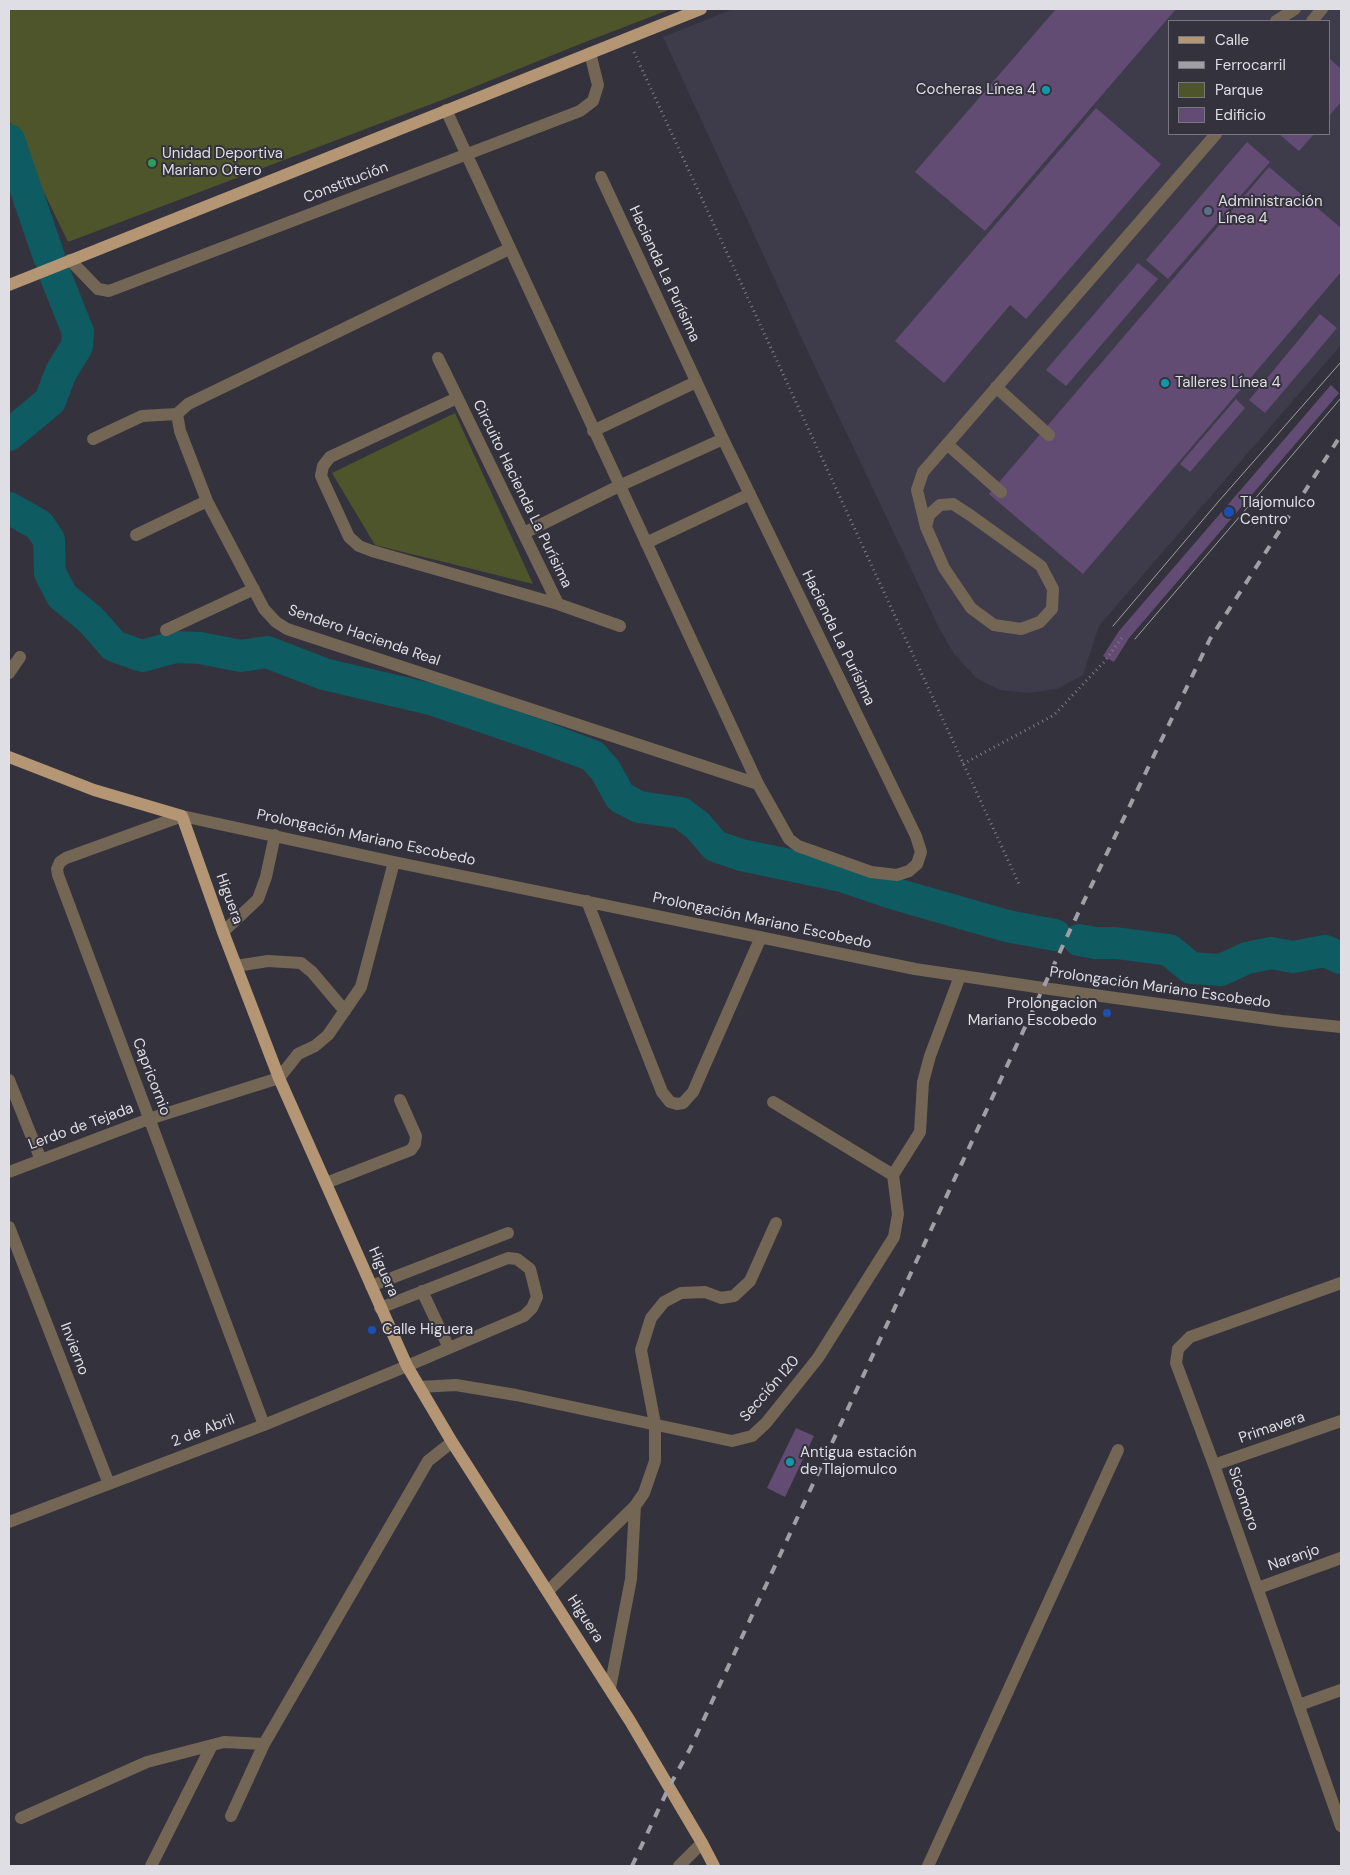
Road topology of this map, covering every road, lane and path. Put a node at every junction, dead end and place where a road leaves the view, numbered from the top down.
1 (701, 9) edge
2 (1295, 9) edge
3 (1322, 9) edge
4 (1278, 20) edge
5 (1313, 20) edge
6 (627, 38) junction
7 (590, 53) junction
8 (446, 110) junction
9 (1215, 135) edge
10 (465, 155) junction
11 (601, 177) dead end
12 (509, 249) junction
13 (70, 260) junction
14 (9, 285) edge
15 (438, 358) dead end
16 (696, 382) junction
17 (996, 387) junction
18 (457, 398) junction
19 (177, 414) junction
20 (593, 431) junction
21 (1049, 436) dead end
22 (93, 439) dead end
23 (723, 439) junction
24 (947, 444) junction
25 (619, 486) junction
26 (1001, 492) dead end
27 (750, 494) junction
28 (207, 501) junction
29 (926, 527) junction
30 (524, 534) junction
31 (136, 536) dead end
32 (646, 543) junction
33 (254, 590) junction
34 (558, 604) junction
35 (620, 626) dead end
36 (166, 630) dead end
37 (1124, 635) dead end
38 (20, 657) dead end
39 (9, 672) edge
40 (9, 757) edge
41 (963, 764) junction
42 (758, 784) junction
43 (182, 816) junction
44 (275, 835) junction
45 (394, 862) junction
46 (1019, 884) dead end
47 (586, 901) junction
48 (223, 932) junction
49 (761, 937) junction
50 (236, 966) junction
51 (960, 976) junction
52 (345, 1010) junction
53 (1341, 1027) edge
54 (280, 1078) junction
55 (9, 1080) edge
56 (400, 1100) dead end
57 (773, 1102) dead end
58 (149, 1119) junction
59 (41, 1160) junction
60 (9, 1172) edge
61 (893, 1175) junction
62 (326, 1183) junction
63 (776, 1223) dead end
64 (9, 1227) edge
65 (508, 1233) dead end
66 (1341, 1283) edge
67 (371, 1286) junction
68 (422, 1291) junction
69 (380, 1308) junction
70 (449, 1348) junction
71 (407, 1366) junction
72 (419, 1387) junction
73 (1341, 1421) edge
74 (655, 1424) junction
75 (264, 1426) junction
76 (452, 1442) junction
77 (1118, 1450) dead end
78 (1214, 1465) junction
79 (110, 1484) junction
80 (635, 1506) junction
81 (9, 1522) edge
82 (1341, 1558) edge
83 (1258, 1588) junction
84 (548, 1591) junction
85 (610, 1688) junction
86 (1341, 1690) edge
87 (1299, 1705) junction
88 (264, 1744) junction
89 (212, 1745) junction
90 (231, 1816) dead end
91 (21, 1818) dead end
92 (1341, 1826) edge
93 (702, 1843) junction
94 (151, 1866) edge
95 (679, 1866) edge
96 (714, 1866) edge
97 (928, 1866) edge

1 - 6 main road, Constitución
2 - 4 street
3 - 5 street
6 - 7 main road, Constitución
6 - 41 path
7 - 8 main road, Constitución
7 - 10 street, Constitución
8 - 10 street
8 - 13 main road, Constitución
9 - 17 street
10 - 12 street
10 - 13 street, Constitución
11 - 16 street, Hacienda La Purísima
12 - 19 street
12 - 20 street
13 - 14 main road, Constitución
15 - 18 street, Circuito Hacienda La Purísima
16 - 20 street
16 - 23 street, Hacienda La Purísima
17 - 21 street
17 - 24 street
18 - 30 street, Circuito Hacienda La Purísima
18 - 34 street, Circuito Hacienda La Purísima
19 - 22 street
19 - 28 street, Sendero Hacienda Real
20 - 25 street
23 - 25 street
23 - 27 street, Hacienda La Purísima
24 - 26 street
24 - 29 street
25 - 30 street
25 - 32 street
27 - 32 street
27 - 42 street, Hacienda La Purísima
28 - 31 street
28 - 33 street, Sendero Hacienda Real
29 - 29 street
30 - 34 street, Circuito Hacienda La Purísima
32 - 42 street
33 - 36 street
33 - 42 street, Sendero Hacienda Real
34 - 35 street, Circuito Hacienda La Purísima
37 - 41 path
38 - 39 street
40 - 43 main road
41 - 46 path
43 - 44 street, Prolongación Mariano Escobedo
43 - 48 main road, Higuera
43 - 58 street, Capricornio
44 - 45 street, Prolongación Mariano Escobedo
44 - 48 street
45 - 47 street, Prolongación Mariano Escobedo
45 - 52 street
47 - 49 street, Prolongación Mariano Escobedo
47 - 49 street
48 - 50 main road, Higuera
49 - 51 street, Prolongación Mariano Escobedo
50 - 52 street
50 - 54 main road, Higuera
51 - 53 street, Prolongación Mariano Escobedo
51 - 61 street
52 - 54 street
54 - 58 street, Lerdo de Tejada
54 - 62 main road, Higuera
55 - 59 street
56 - 62 street
57 - 61 street
58 - 59 street, Lerdo de Tejada
58 - 75 street, Capricornio
59 - 60 street, Lerdo de Tejada
61 - 74 street, Sección I20
62 - 67 main road, Higuera
63 - 74 street
64 - 79 street, Invierno
65 - 67 street
66 - 78 street, Sicomoro
67 - 69 main road, Higuera
68 - 69 street, 2 de Abril
68 - 70 street
68 - 70 street, 2 de Abril
69 - 71 main road, Higuera
70 - 71 street, 2 de Abril
71 - 72 main road, Higuera
71 - 75 street, 2 de Abril
72 - 74 street, Sección I20
72 - 76 main road, Higuera
73 - 78 street, Primavera
74 - 80 street
75 - 79 street, 2 de Abril
76 - 84 main road, Higuera
76 - 88 street
77 - 97 street
78 - 83 street, Sicomoro
79 - 81 street, 2 de Abril
80 - 84 street
80 - 85 street
82 - 83 street, Naranjo
83 - 87 street, Sicomoro
84 - 85 main road, Higuera
85 - 93 main road, Higuera
86 - 87 street
87 - 92 street, Sicomoro
88 - 89 street
88 - 90 street
89 - 91 street
89 - 94 street
93 - 95 street
93 - 96 main road, Higuera

